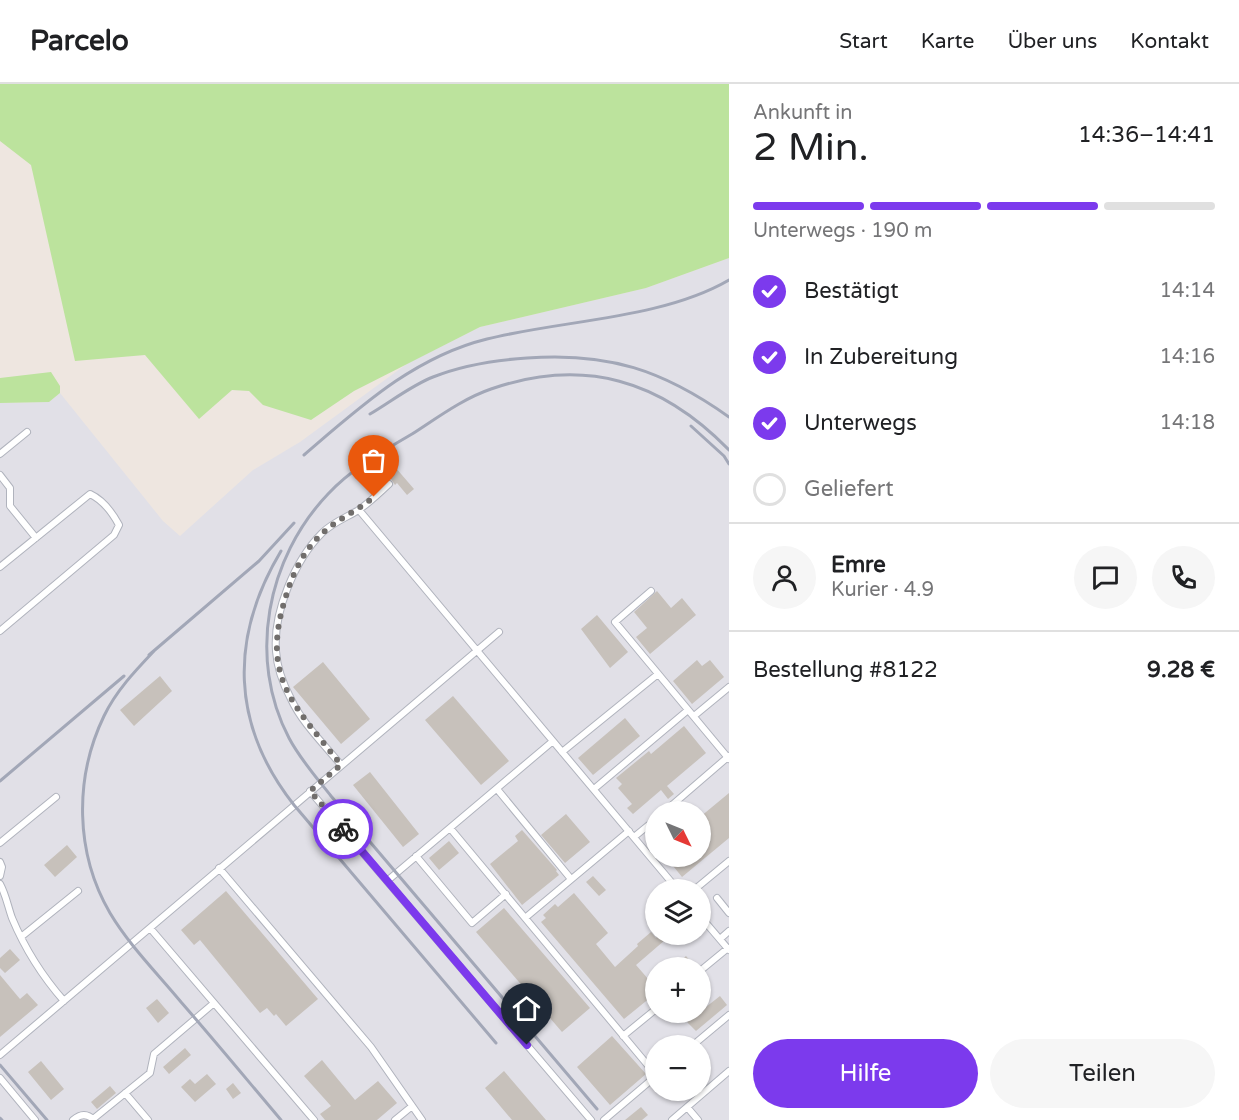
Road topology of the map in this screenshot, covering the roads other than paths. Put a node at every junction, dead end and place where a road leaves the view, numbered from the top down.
1 (27, 432) dead end
2 (0, 454) edge
3 (0, 475) edge
4 (389, 484) dead end
5 (359, 510) junction
6 (36, 538) junction
7 (0, 567) edge
8 (651, 591) dead end
9 (0, 631) edge
10 (499, 632) dead end
11 (477, 650) junction
12 (658, 674) junction
13 (729, 687) edge
14 (688, 710) junction
15 (693, 716) junction
16 (554, 741) junction
17 (562, 752) junction
18 (729, 758) edge
19 (341, 765) junction
20 (497, 789) junction
21 (594, 789) junction
22 (310, 791) junction
23 (56, 797) dead end
24 (677, 801) edge
25 (450, 828) junction
26 (645, 828) edge
27 (629, 831) junction
28 (634, 837) junction
29 (0, 843) edge
30 (416, 856) junction
31 (729, 861) edge
32 (0, 862) edge
33 (219, 868) junction
34 (0, 876) edge
35 (571, 879) junction
36 (669, 879) edge
37 (707, 879) edge
38 (387, 881) junction
39 (0, 884) edge
40 (78, 891) dead end
41 (506, 894) junction
42 (717, 898) dead end
43 (729, 913) edge
44 (525, 918) junction
45 (150, 928) junction
46 (711, 929) edge
47 (729, 932) edge
48 (21, 937) junction
49 (720, 939) junction
50 (728, 949) edge
51 (711, 962) edge
52 (64, 1001) junction
53 (214, 1003) junction
54 (729, 1015) edge
55 (645, 1018) edge
56 (705, 1035) edge
57 (623, 1036) junction
58 (0, 1055) edge
59 (645, 1063) edge
60 (729, 1071) edge
61 (1, 1080) edge
62 (645, 1085) edge
63 (125, 1093) junction
64 (411, 1107) junction
65 (687, 1107) junction
66 (35, 1120) edge
67 (73, 1120) edge
68 (94, 1120) edge
69 (148, 1120) edge
70 (314, 1120) edge
71 (395, 1120) edge
72 (422, 1120) edge
73 (591, 1120) edge
74 (604, 1120) edge
75 (672, 1120) edge
76 (698, 1120) edge

1 - 2 lane
3 - 6 lane
4 - 5 lane
5 - 11 lane
5 - 19 lane
6 - 7 lane
6 - 9 lane
8 - 12 lane
10 - 11 lane
11 - 16 lane
11 - 19 lane
12 - 14 lane
12 - 17 lane
13 - 15 lane
14 - 15 lane
14 - 21 lane
15 - 18 lane
16 - 17 lane
16 - 20 lane
17 - 21 lane
18 - 24 lane
19 - 22 lane
20 - 25 lane
20 - 35 lane
21 - 27 lane
22 - 33 lane
22 - 38 lane
23 - 29 lane
25 - 30 lane
25 - 41 lane
26 - 28 lane
27 - 28 lane
27 - 35 lane
28 - 36 lane
30 - 38 lane
30 - 41 lane
31 - 37 lane
32 - 34 lane
33 - 45 lane
33 - 64 lane
35 - 44 lane
38 - 73 lane
39 - 48 lane
40 - 48 lane
41 - 44 lane
42 - 43 lane
44 - 57 lane
45 - 52 lane
45 - 53 lane
46 - 49 lane
47 - 49 lane
48 - 52 lane
49 - 50 lane
50 - 51 lane
52 - 58 lane
53 - 63 lane
53 - 70 lane
54 - 56 lane
55 - 57 lane
57 - 59 lane
60 - 65 lane
61 - 66 lane
62 - 74 lane
63 - 68 lane
63 - 69 lane
64 - 71 lane
64 - 72 lane
65 - 75 lane
65 - 76 lane
67 - 68 lane

